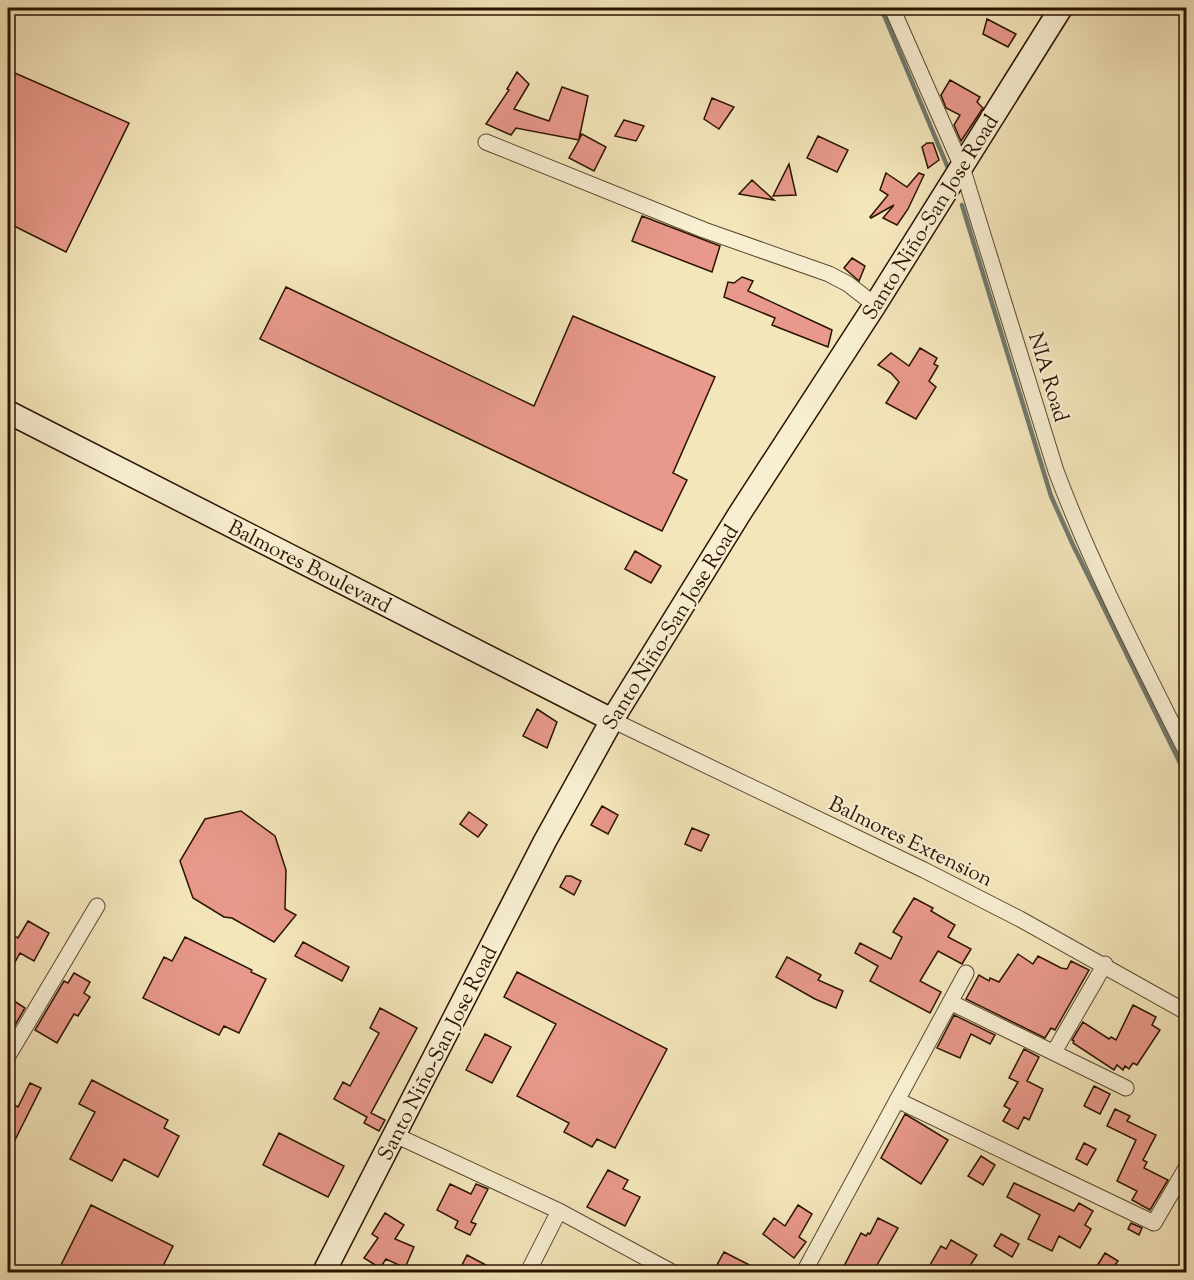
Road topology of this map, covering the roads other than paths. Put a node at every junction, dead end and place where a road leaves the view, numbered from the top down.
1 (892, 8) edge
2 (1061, 8) edge
3 (486, 142) dead end
4 (962, 167) junction
5 (875, 305) junction
6 (8, 412) edge
7 (612, 720) junction
8 (1186, 751) edge
9 (96, 906) dead end
10 (1105, 964) junction
11 (966, 973) dead end
12 (950, 1002) junction
13 (1186, 1012) edge
14 (1054, 1052) junction
15 (8, 1056) edge
16 (1126, 1088) dead end
17 (897, 1100) junction
18 (395, 1135) junction
19 (1186, 1167) edge
20 (559, 1211) junction
21 (324, 1272) edge
22 (528, 1272) edge
23 (672, 1272) edge
24 (804, 1272) edge

1 - 4 street, NIA Road
2 - 4 main road, Santo Niño-San Jose Road
3 - 5 street
4 - 5 main road, Santo Niño-San Jose Road
4 - 8 street, NIA Road
5 - 7 main road, Santo Niño-San Jose Road
6 - 7 main road, Balmores Boulevard
7 - 10 street, Balmores Extension
7 - 18 main road, Santo Niño-San Jose Road
9 - 15 street
10 - 13 street, Balmores Extension
10 - 14 street
11 - 12 street
12 - 14 street
12 - 17 street
14 - 16 street
17 - 19 street
17 - 24 street
18 - 20 street
18 - 21 main road, Santo Niño-San Jose Road
20 - 22 street
20 - 23 street

